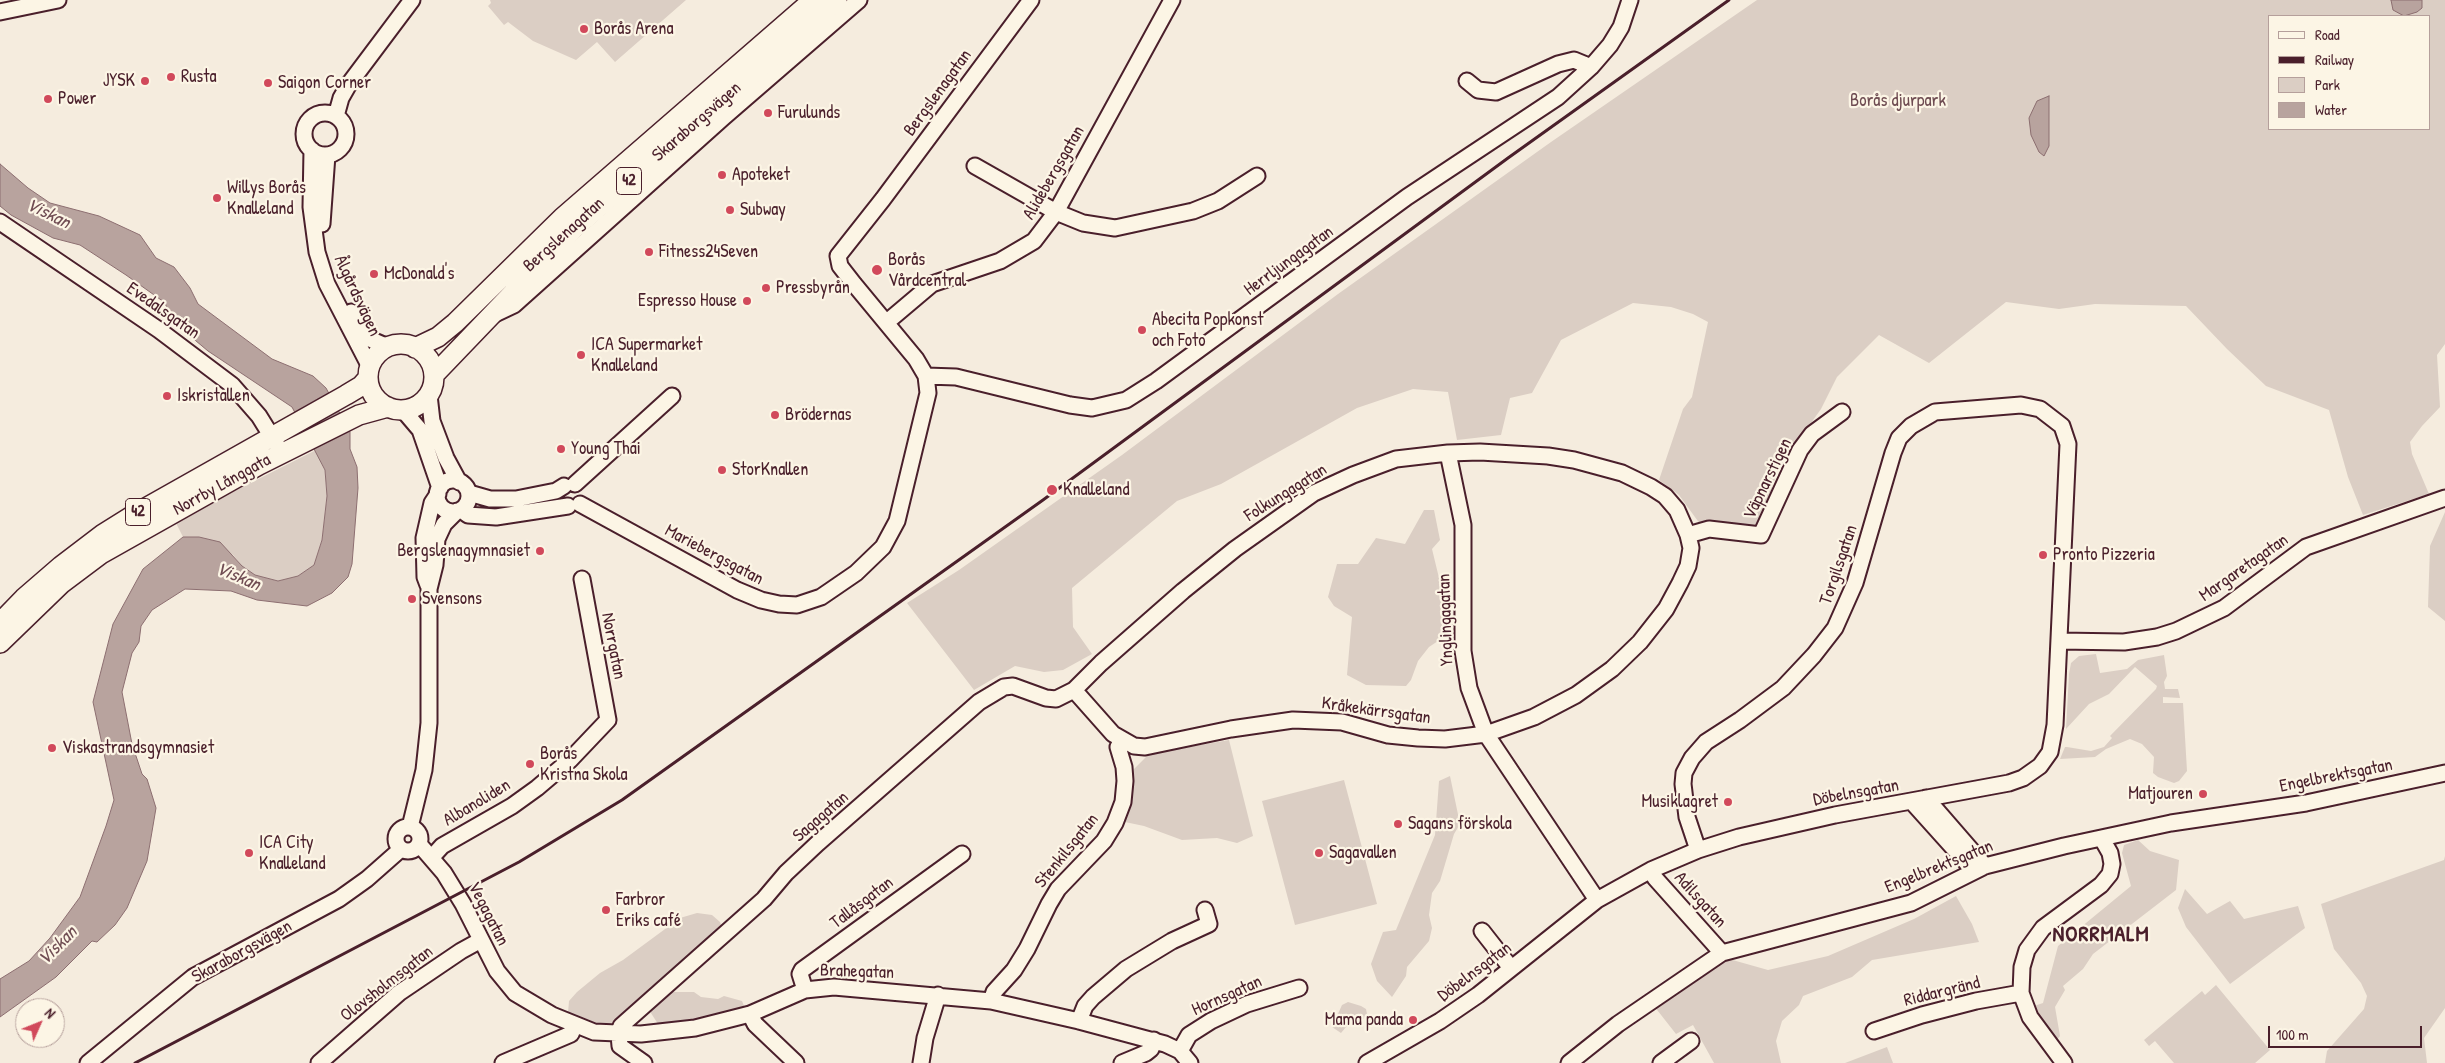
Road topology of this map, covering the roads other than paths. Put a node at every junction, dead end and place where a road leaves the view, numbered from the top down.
1 (58, 0) edge
2 (412, 0) edge
3 (813, 0) edge
4 (837, 0) edge
5 (859, 0) edge
6 (1031, 0) edge
7 (1172, 0) edge
8 (1630, 0) edge
9 (0, 12) edge
10 (1591, 67) junction
11 (1467, 81) dead end
12 (336, 116) junction
13 (312, 150) junction
14 (327, 155) junction
15 (975, 166) dead end
16 (1257, 176) dead end
17 (1056, 212) junction
18 (0, 222) edge
19 (494, 314) junction
20 (887, 322) junction
21 (388, 347) junction
22 (415, 348) junction
23 (369, 372) junction
24 (434, 375) junction
25 (926, 376) junction
26 (429, 395) junction
27 (672, 396) dead end
28 (396, 409) junction
29 (2040, 409) joint
30 (1842, 412) dead end
31 (277, 445) junction
32 (1448, 453) junction
33 (569, 485) junction
34 (464, 487) junction
35 (439, 491) junction
36 (2445, 498) edge
37 (574, 505) junction
38 (1677, 510) joint
39 (459, 511) junction
40 (1688, 535) junction
41 (582, 579) dead end
42 (429, 588) junction
43 (0, 623) edge
44 (2060, 641) junction
45 (0, 643) edge
46 (1074, 690) junction
47 (608, 720) joint
48 (1486, 734) junction
49 (1122, 740) junction
50 (2445, 773) edge
51 (1919, 800) junction
52 (410, 827) junction
53 (2102, 839) junction
54 (419, 844) junction
55 (402, 849) junction
56 (1698, 850) junction
57 (962, 854) dead end
58 (432, 857) junction
59 (1979, 868) junction
60 (1651, 870) junction
61 (1597, 900) junction
62 (1205, 910) dead end
63 (1482, 932) dead end
64 (481, 940) junction
65 (1722, 954) junction
66 (1511, 968) junction
67 (1299, 988) dead end
68 (806, 990) junction
69 (2021, 994) junction
70 (938, 995) junction
71 (524, 1000) joint
72 (991, 1002) junction
73 (750, 1014) junction
74 (1079, 1021) junction
75 (575, 1025) junction
76 (1874, 1031) dead end
77 (619, 1035) junction
78 (1154, 1040) junction
79 (1691, 1041) dead end
80 (1180, 1051) junction
81 (88, 1063) edge
82 (320, 1063) edge
83 (503, 1063) edge
84 (644, 1063) edge
85 (796, 1063) edge
86 (921, 1063) edge
87 (1122, 1063) edge
88 (1190, 1063) edge
89 (1367, 1063) edge
90 (1569, 1063) edge
91 (1661, 1063) edge
92 (2064, 1063) edge

1 - 9 street
2 - 12 street
3 - 22 main road, Skaraborgsvägen / 42
4 - 19 main road, Skaraborgsvägen / 42
5 - 19 street, Bergslenagatan
6 - 20 street, Bergslenagatan
7 - 17 street, Alidebergsgatan
8 - 10 street, Herrljungagatan
10 - 11 street
10 - 25 street, Herrljungagatan
12 - 13 street
12 - 14 street
13 - 14 street
13 - 23 street, Ålgårdsvägen
14 - 21 street, Ålgårdsvägen
15 - 17 street
16 - 17 street
17 - 20 street, Alidebergsgatan
18 - 31 street, Evedalsgatan
19 - 24 main road, Skaraborgsvägen / 42
20 - 25 street
21 - 22 main road, 42
21 - 23 main road, 42
22 - 24 main road
23 - 28 main road
23 - 31 main road, Norrby Långgata / 42
24 - 26 main road
25 - 37 street, Mariebergsgatan
26 - 28 main road, 42
26 - 34 street
27 - 33 street
28 - 31 main road, Norrby Långgata / 42
28 - 35 street
29 - 44 street, Döbelnsgatan
29 - 56 street, Torgilsgatan
30 - 40 street, Väpnarstigen
31 - 43 main road, Norrby Långgata / 42
31 - 45 main road, Norrby Långgata / 42
32 - 38 street, Folkungagatan
32 - 46 street, Folkungagatan
32 - 48 street, Ynglingagatan
33 - 34 street
33 - 37 street
33 - 37 street
34 - 35 street
34 - 39 street
35 - 39 street
35 - 42 street
36 - 44 street, Margaretagatan
37 - 39 street
38 - 40 street, Kråkekärrsgatan
39 - 42 street
40 - 48 street, Kråkekärrsgatan
41 - 47 street, Norrgatan
42 - 52 street
44 - 51 street, Döbelnsgatan
46 - 49 street, Kråkekärrsgatan
46 - 77 street, Sagagatan
47 - 58 street, Albanoliden
48 - 49 street, Kråkekärrsgatan
48 - 61 street, Ynglingagatan
49 - 72 street, Stenkilsgatan
50 - 53 street, Engelbrektsgatan
51 - 56 street, Döbelnsgatan
51 - 59 street
52 - 54 street
52 - 55 street
53 - 59 street, Engelbrektsgatan
53 - 69 street
54 - 55 street
54 - 58 street, Vegagatan
55 - 81 street, Skaraborgsvägen
56 - 60 street, Döbelnsgatan
57 - 68 street, Tallåsgatan
58 - 64 street, Vegagatan
59 - 65 street, Engelbrektsgatan
60 - 61 street, Döbelnsgatan
60 - 65 street, Adilsgatan
61 - 66 street, Döbelnsgatan
62 - 74 street
63 - 66 street
64 - 71 street, Vegagatan
64 - 82 street, Olovsholmsgatan
65 - 90 street, Engelbrektsgatan
66 - 89 street, Döbelnsgatan
67 - 80 street, Hornsgatan
68 - 70 street, Brahegatan
68 - 73 street, Brahegatan
69 - 76 street, Riddargränd
69 - 92 street
70 - 72 street, Brahegatan
70 - 86 street
71 - 75 street, Brahegatan
72 - 74 street, Brahegatan
73 - 77 street, Brahegatan
73 - 85 street
74 - 78 street, Brahegatan
75 - 77 street, Brahegatan
75 - 83 street
77 - 84 street
78 - 80 street, Brahegatan
78 - 87 street
79 - 91 street
80 - 88 street, Brahegatan

